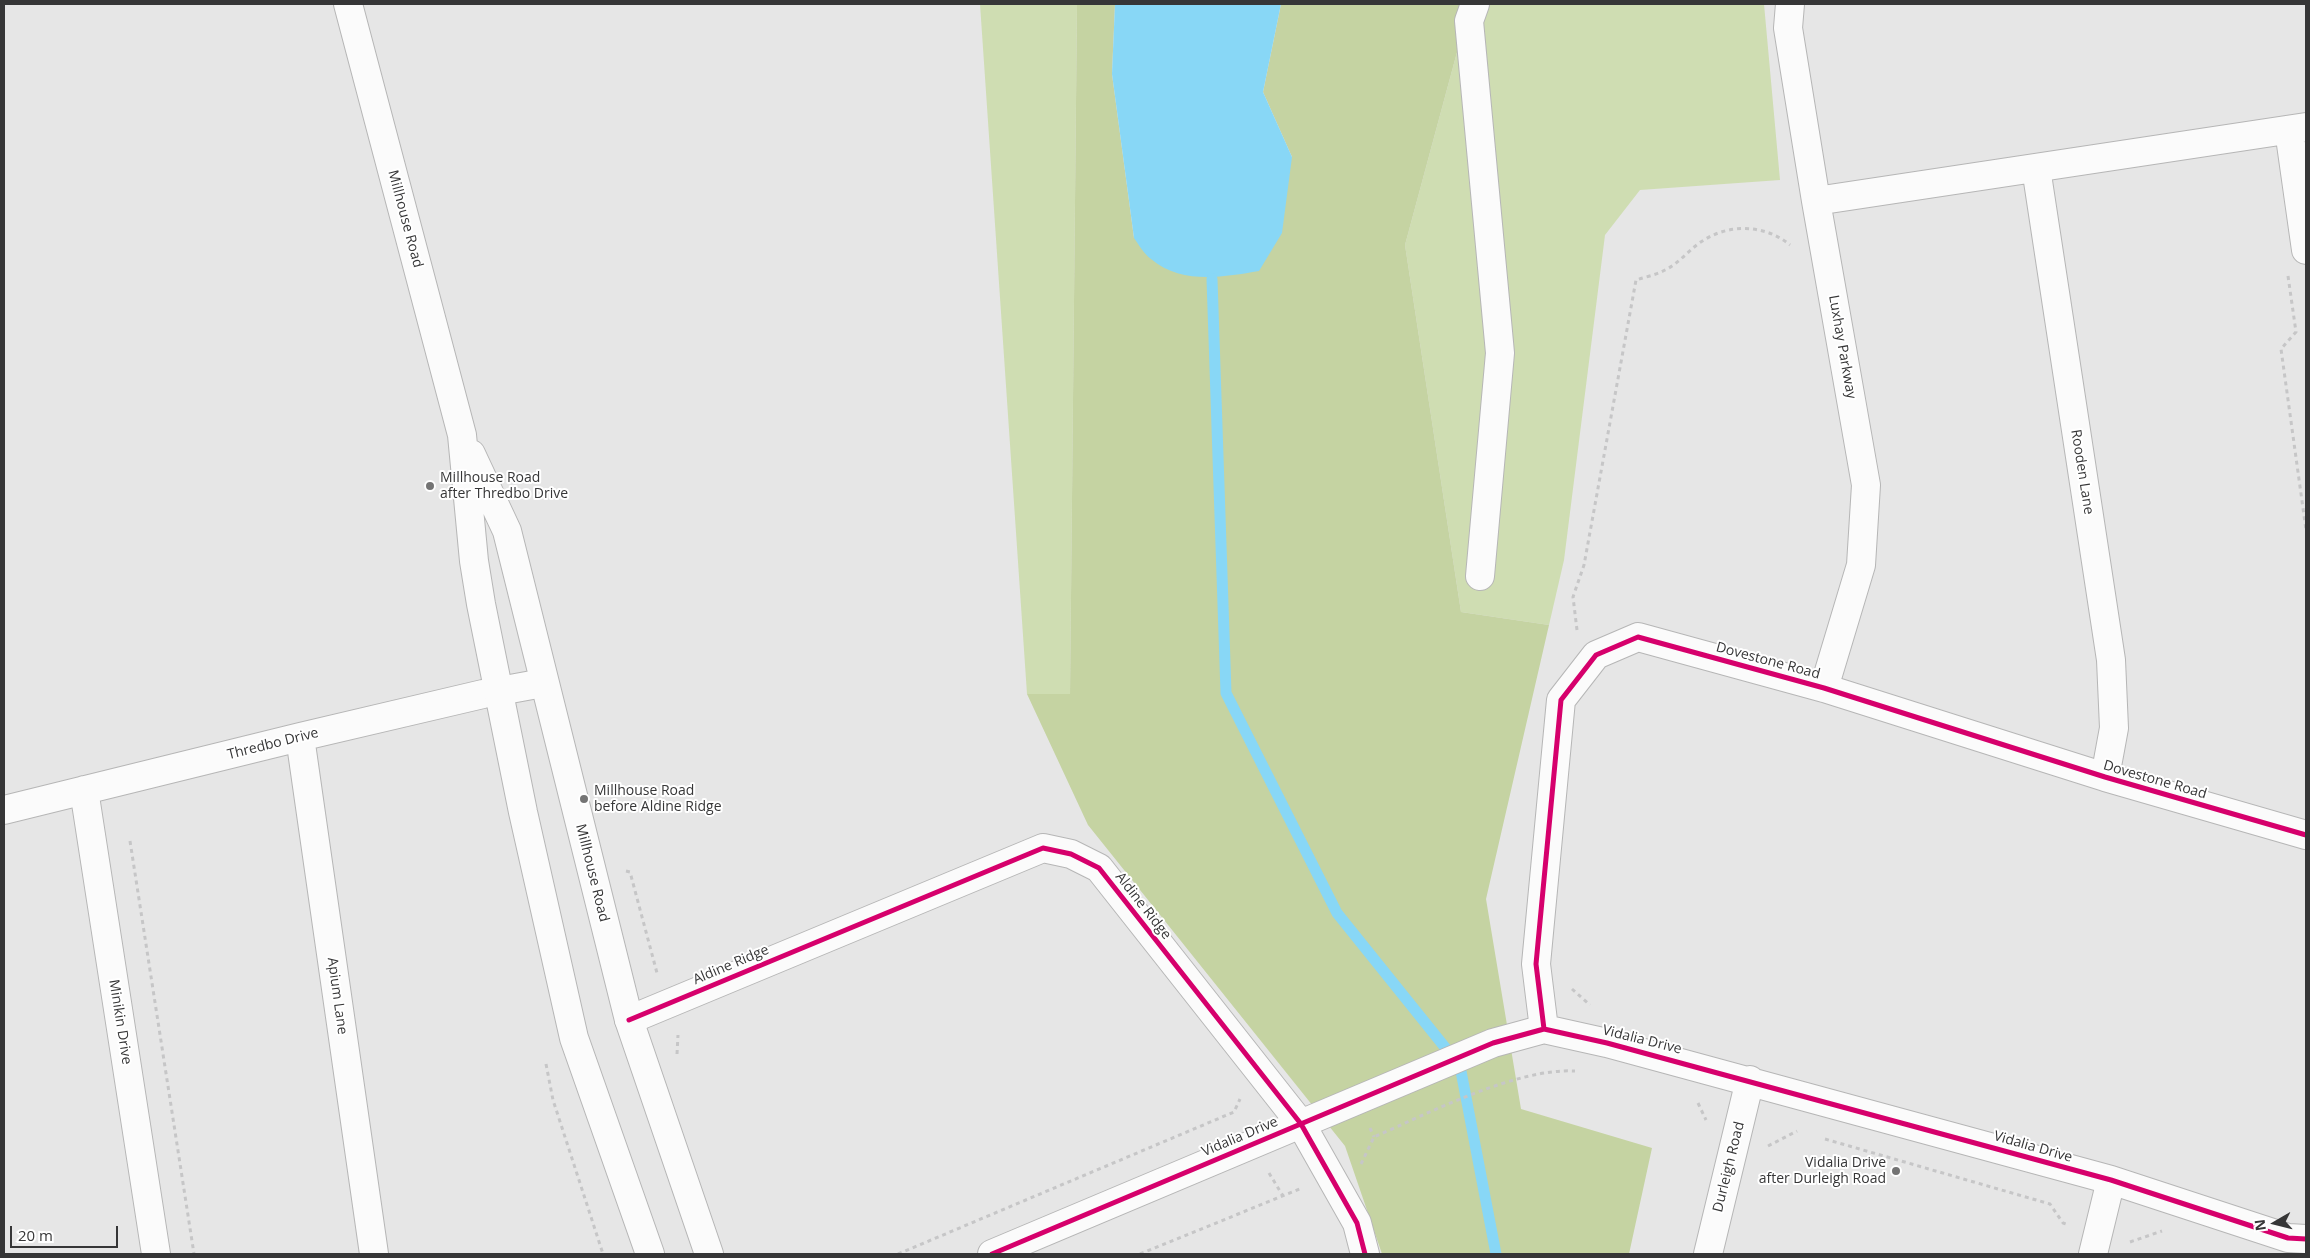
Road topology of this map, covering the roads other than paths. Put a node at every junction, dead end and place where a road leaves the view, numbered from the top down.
1 (348, 4) edge
2 (1475, 4) edge
3 (1790, 4) edge
4 (2298, 128) edge
5 (2036, 168) junction
6 (1816, 201) junction
7 (2300, 240) edge
8 (462, 435) junction
9 (1480, 576) dead end
10 (543, 683) junction
11 (1824, 688) junction
12 (499, 690) junction
13 (300, 737) junction
14 (2105, 778) junction
15 (84, 790) junction
16 (4, 810) edge
17 (2306, 835) edge
18 (629, 1020) junction
19 (1544, 1029) junction
20 (1750, 1080) junction
21 (1301, 1124) junction
22 (2111, 1180) junction
23 (2300, 1243) edge
24 (2096, 1244) edge
25 (156, 1254) edge
26 (374, 1254) edge
27 (650, 1254) edge
28 (709, 1254) edge
29 (992, 1254) edge
30 (1365, 1254) edge
31 (1708, 1254) edge

1 - 8 street, Millhouse Road
2 - 9 street
3 - 6 street, Luxhay Parkway
4 - 5 street
4 - 7 street
5 - 6 street
5 - 14 street, Rooden Lane
6 - 11 street, Luxhay Parkway
8 - 10 street, Millhouse Road
8 - 12 street, Millhouse Road
10 - 12 street, Thredbo Drive
10 - 18 street, Millhouse Road
11 - 14 street, Dovestone Road
11 - 19 street, Dovestone Road
12 - 13 street, Thredbo Drive
12 - 27 street, Millhouse Road
13 - 15 street, Thredbo Drive
13 - 26 street, Apium Lane
14 - 17 street, Dovestone Road
15 - 16 street, Thredbo Drive
15 - 25 street, Minikin Drive
18 - 21 street, Aldine Ridge
18 - 28 street, Millhouse Road
19 - 20 street, Vidalia Drive
19 - 21 street, Vidalia Drive
20 - 22 street, Vidalia Drive
20 - 31 street, Durleigh Road
21 - 29 street, Vidalia Drive
21 - 30 street, Aldine Ridge
22 - 23 street, Vidalia Drive
22 - 24 street

